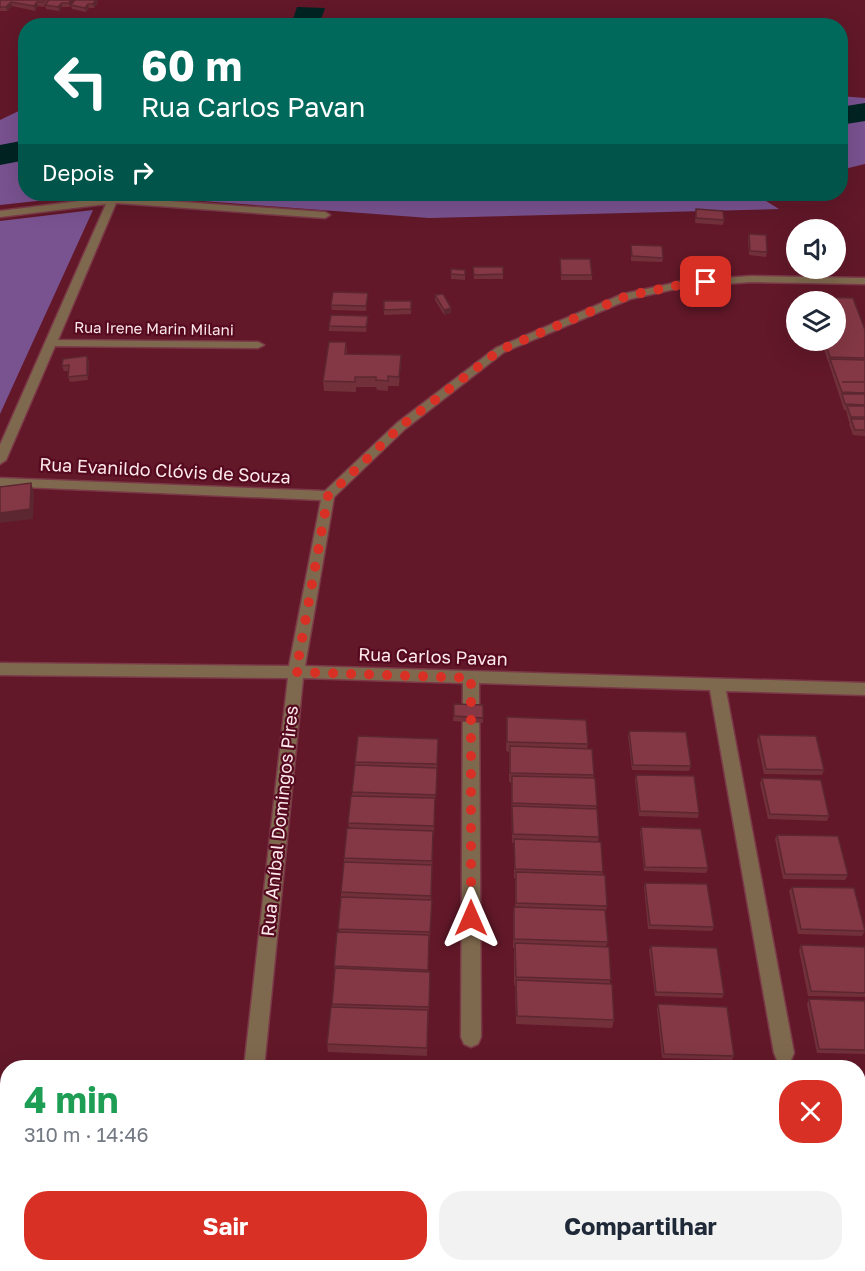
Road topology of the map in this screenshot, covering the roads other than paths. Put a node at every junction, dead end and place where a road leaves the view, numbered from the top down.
1 (104, 201) edge
2 (112, 201) edge
3 (127, 201) edge
4 (0, 214) edge
5 (325, 214) dead end
6 (865, 281) edge
7 (51, 344) junction
8 (258, 345) dead end
9 (0, 460) edge
10 (0, 482) edge
11 (328, 496) junction
12 (0, 669) edge
13 (296, 672) junction
14 (471, 678) junction
15 (717, 684) junction
16 (865, 689) edge
17 (471, 1037) dead end
18 (784, 1053) dead end
19 (255, 1060) edge

1 - 4 street
2 - 7 street
3 - 5 street
6 - 11 street
7 - 8 street, Rua Irene Marin Milani
7 - 9 street
10 - 11 street, Rua Evanildo Clóvis de Souza
11 - 13 street, Rua Aníbal Domingos Pires
12 - 13 street, Rua Carlos Pavan
13 - 14 street, Rua Carlos Pavan
13 - 19 street, Rua Aníbal Domingos Pires
14 - 15 street, Rua Carlos Pavan
14 - 17 street
15 - 16 street, Rua Carlos Pavan
15 - 18 street

